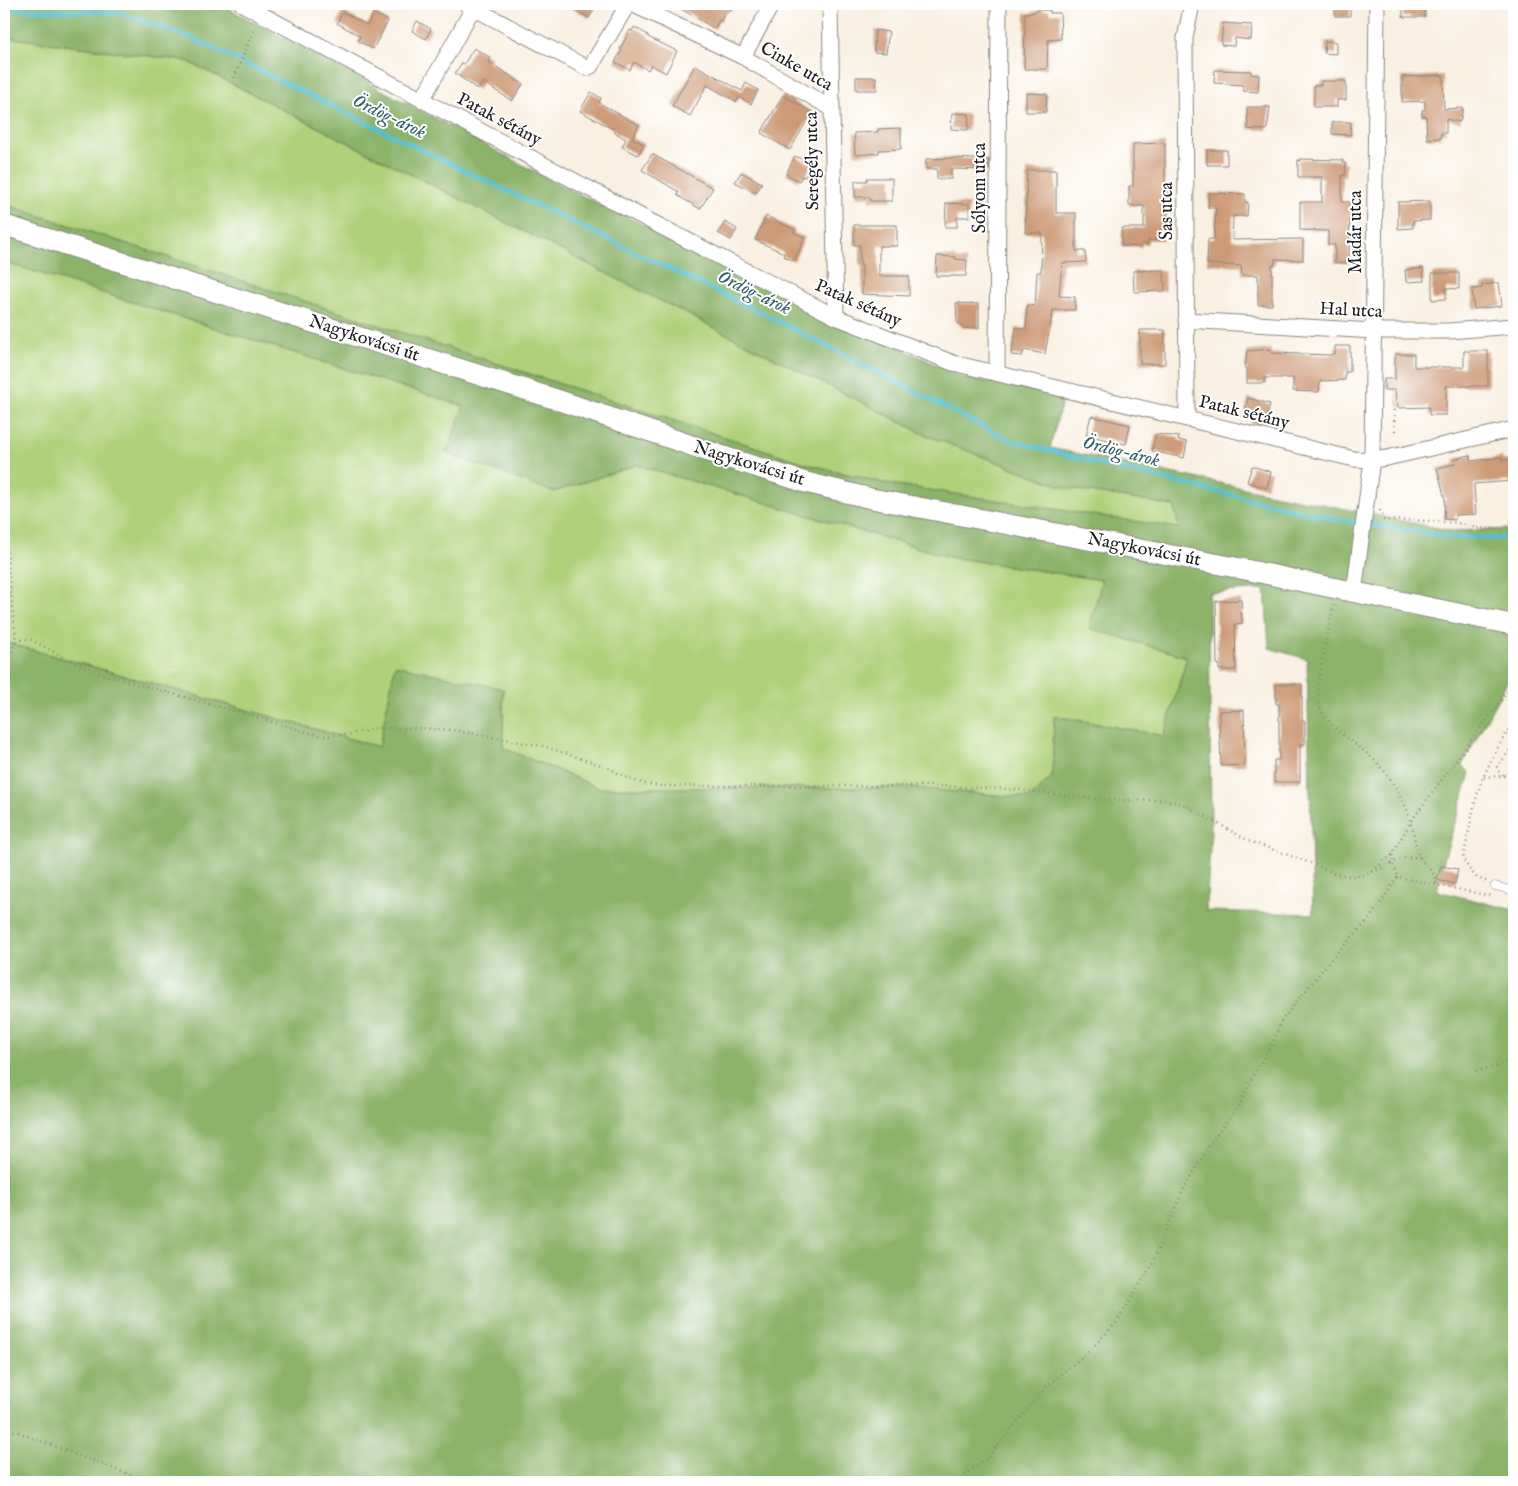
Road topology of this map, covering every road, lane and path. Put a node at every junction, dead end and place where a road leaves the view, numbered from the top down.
1 (242, 4) edge
2 (630, 4) edge
3 (772, 4) edge
4 (830, 4) edge
5 (1000, 4) edge
6 (1192, 4) edge
7 (1377, 4) edge
8 (470, 6) edge
9 (260, 14) junction
10 (743, 57) junction
11 (234, 78) dead end
12 (422, 100) junction
13 (831, 108) junction
14 (4, 225) edge
15 (836, 317) junction
16 (1186, 320) junction
17 (1514, 326) edge
18 (1374, 331) junction
19 (997, 373) junction
20 (1394, 410) dead end
21 (1187, 418) junction
22 (1514, 429) edge
23 (1394, 433) dead end
24 (1372, 460) junction
25 (1365, 509) junction
26 (4, 528) edge
27 (1514, 530) edge
28 (1346, 590) junction
29 (1514, 625) edge
30 (16, 640) junction
31 (4, 676) edge
32 (1514, 683) edge
33 (1514, 721) edge
34 (1514, 745) edge
35 (1514, 774) edge
36 (1503, 775) junction
37 (1484, 777) junction
38 (1411, 821) junction
39 (1392, 855) junction
40 (1420, 857) junction
41 (1393, 863) junction
42 (1369, 874) junction
43 (1398, 877) junction
44 (1436, 884) junction
45 (1496, 886) joint
46 (1514, 891) edge
47 (1495, 897) dead end
48 (1514, 1052) edge
49 (1476, 1071) dead end
50 (4, 1427) edge
51 (142, 1482) edge
52 (946, 1482) edge

1 - 9 street, Patak sétány
2 - 8 street, Cinke utca
2 - 10 street, Cinke utca
3 - 10 street, Cinke utca
4 - 13 street, Seregély utca
5 - 19 street, Sólyom utca
6 - 16 street, Sas utca
7 - 18 street, Madár utca
8 - 12 street
9 - 11 path
9 - 12 street, Patak sétány
10 - 13 street, Cinke utca
12 - 15 street, Patak sétány
13 - 15 street, Seregély utca
14 - 28 street, Nagykovácsi út
15 - 19 street, Patak sétány
16 - 18 street, Hal utca
16 - 21 street, Sas utca
17 - 18 street, Hal utca
18 - 24 street, Madár utca
19 - 21 street, Patak sétány
20 - 23 path
21 - 24 street, Patak sétány
22 - 24 street, Patak sétány
24 - 25 street, Madár utca
25 - 27 path
25 - 28 street, Madár utca
26 - 30 path
28 - 29 street, Nagykovácsi út
28 - 38 path
30 - 31 path
30 - 42 path
32 - 38 path
33 - 37 path
34 - 36 path
35 - 36 path
36 - 37 path
37 - 45 path
38 - 39 path
38 - 40 path
39 - 41 path
39 - 42 path
40 - 41 path
40 - 44 path
41 - 42 path
41 - 43 path
43 - 44 path
43 - 52 path
44 - 47 path
45 - 46 lane
48 - 49 path
50 - 51 path

